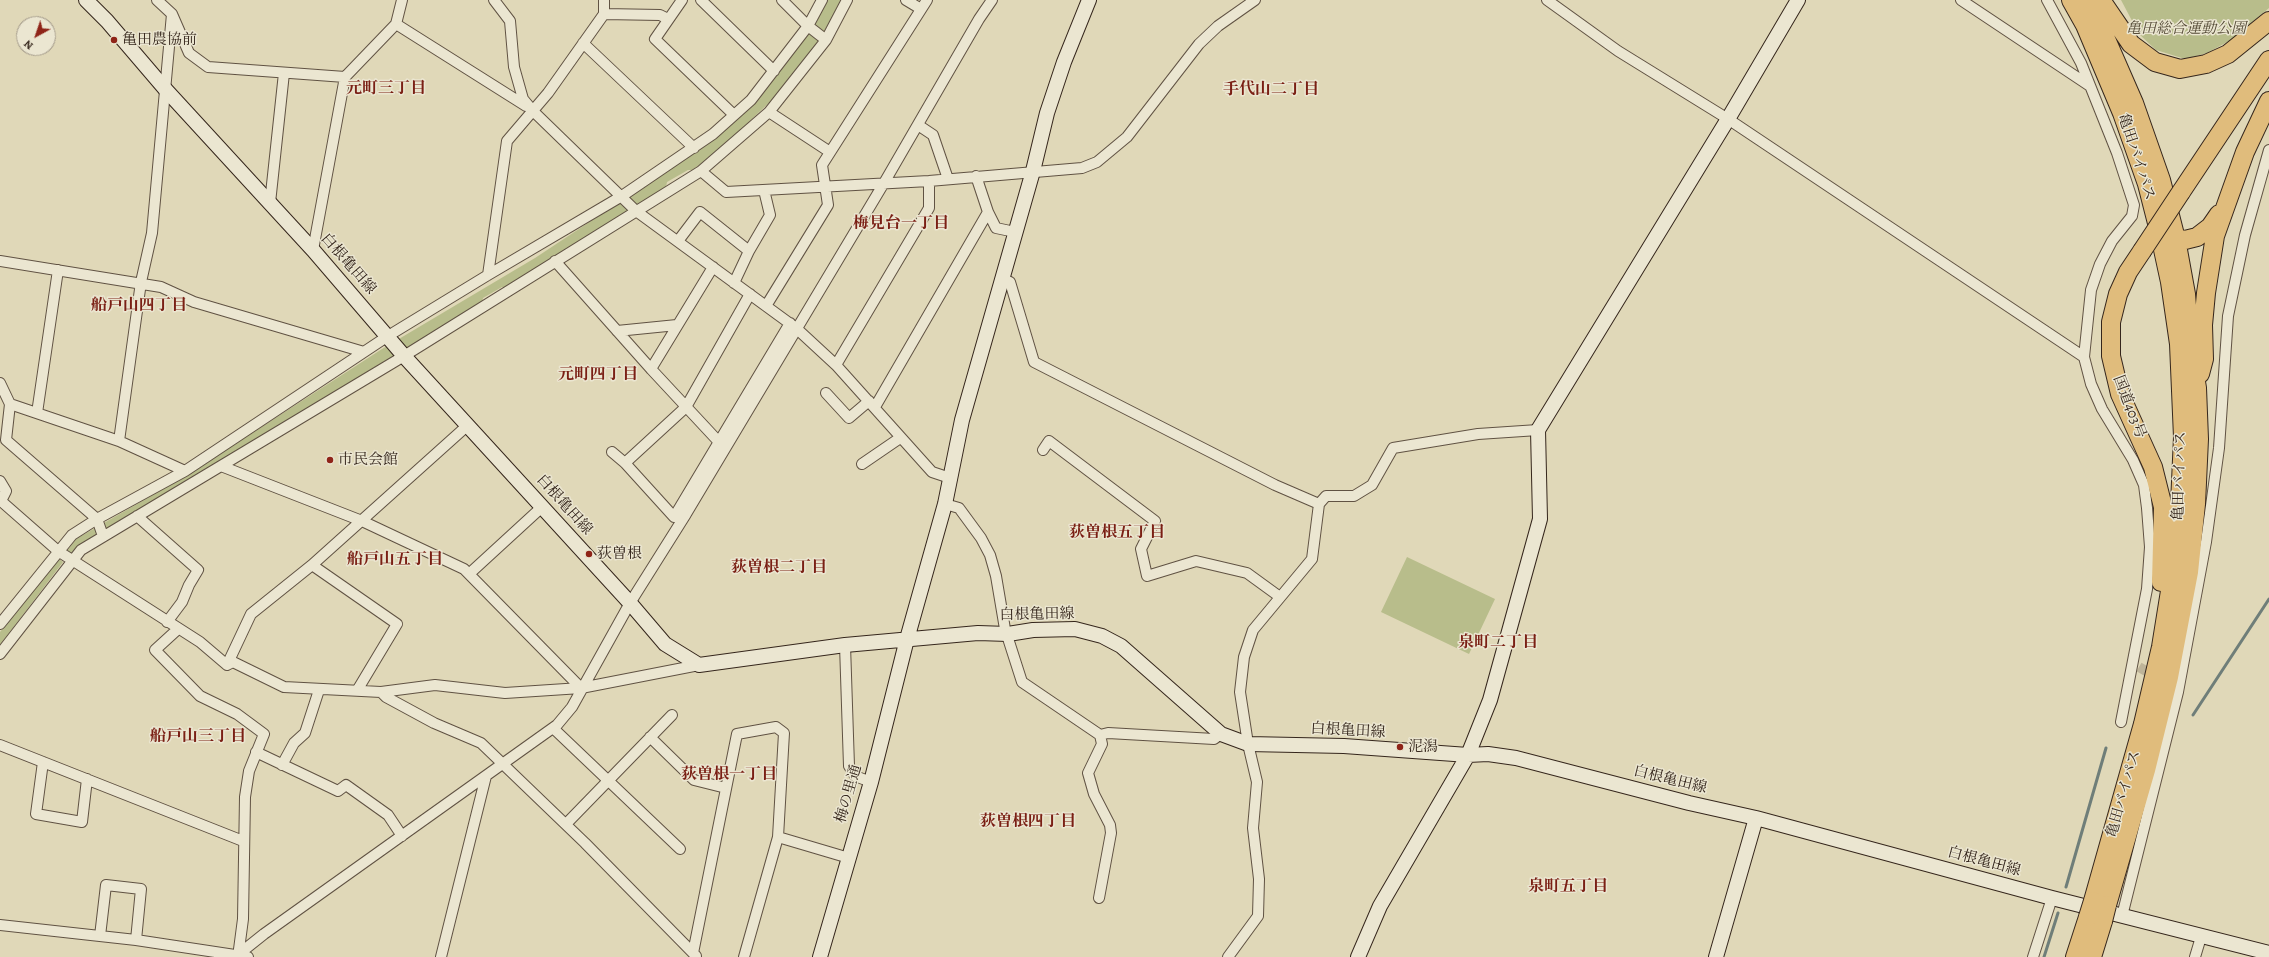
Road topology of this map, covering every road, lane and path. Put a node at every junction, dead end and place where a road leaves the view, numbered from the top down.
1 (86, 0) edge
2 (157, 0) edge
3 (402, 0) edge
4 (494, 0) edge
5 (604, 0) edge
6 (682, 0) edge
7 (701, 0) edge
8 (782, 0) edge
9 (822, 0) edge
10 (847, 0) edge
11 (906, 0) edge
12 (927, 0) edge
13 (992, 0) edge
14 (1090, 0) edge
15 (1255, 0) edge
16 (1547, 0) edge
17 (1798, 0) edge
18 (1961, 0) edge
19 (2047, 0) edge
20 (2071, 0) edge
21 (2089, 0) edge
22 (2101, 0) edge
23 (921, 9) junction
24 (172, 14) junction
25 (604, 14) junction
26 (668, 19) junction
27 (2269, 20) edge
28 (396, 24) junction
29 (808, 26) junction
30 (826, 40) junction
31 (583, 43) junction
32 (2269, 60) edge
33 (774, 71) junction
34 (284, 73) junction
35 (344, 77) junction
36 (2090, 86) junction
37 (166, 90) junction
38 (2269, 101) edge
39 (532, 111) junction
40 (769, 112) junction
41 (734, 116) junction
42 (1728, 119) junction
43 (918, 125) junction
44 (694, 148) junction
45 (2269, 150) edge
46 (830, 152) junction
47 (701, 171) junction
48 (1033, 171) junction
49 (976, 176) junction
50 (948, 180) junction
51 (929, 181) junction
52 (884, 183) junction
53 (824, 186) junction
54 (764, 190) junction
55 (622, 196) junction
56 (270, 203) junction
57 (2224, 207) junction
58 (636, 211) junction
59 (988, 212) junction
60 (2159, 231) junction
61 (1015, 232) junction
62 (2176, 239) junction
63 (678, 241) junction
64 (313, 250) junction
65 (749, 251) junction
66 (555, 261) junction
67 (0, 262) edge
68 (713, 267) junction
69 (58, 270) junction
70 (488, 275) junction
71 (1001, 278) junction
72 (141, 282) junction
73 (734, 283) junction
74 (750, 294) junction
75 (766, 306) junction
76 (677, 325) junction
77 (793, 326) junction
78 (617, 331) junction
79 (388, 336) junction
80 (364, 352) junction
81 (404, 356) junction
82 (2084, 357) junction
83 (836, 365) junction
84 (651, 369) junction
85 (0, 383) edge
86 (2197, 388) junction
87 (826, 393) dead end
88 (10, 404) junction
89 (872, 404) junction
90 (686, 407) junction
91 (38, 413) junction
92 (468, 425) junction
93 (1538, 430) junction
94 (900, 438) junction
95 (718, 441) junction
96 (119, 442) junction
97 (1043, 450) dead end
98 (612, 452) dead end
99 (625, 463) junction
100 (862, 464) dead end
101 (221, 466) junction
102 (185, 471) junction
103 (950, 478) junction
104 (0, 481) edge
105 (944, 504) junction
106 (1319, 504) junction
107 (542, 506) junction
108 (137, 516) junction
109 (97, 519) junction
110 (362, 521) junction
111 (104, 536) junction
112 (58, 551) junction
113 (72, 560) junction
114 (312, 565) junction
115 (470, 574) junction
116 (1280, 597) junction
117 (630, 603) junction
118 (167, 622) junction
119 (0, 624) edge
120 (178, 629) junction
121 (1008, 634) junction
122 (907, 640) junction
123 (845, 645) junction
124 (0, 654) edge
125 (227, 665) junction
126 (699, 665) junction
127 (581, 688) junction
128 (358, 689) junction
129 (319, 690) junction
130 (381, 692) junction
131 (672, 715) dead end
132 (2121, 722) dead end
133 (2143, 724) junction
134 (554, 728) junction
135 (1221, 734) junction
136 (1100, 735) junction
137 (650, 737) junction
138 (1248, 744) junction
139 (0, 745) edge
140 (256, 752) junction
141 (1468, 755) junction
142 (43, 762) junction
143 (504, 764) junction
144 (282, 765) junction
145 (486, 776) junction
146 (87, 779) junction
147 (607, 779) junction
148 (871, 782) junction
149 (726, 788) junction
150 (1756, 818) junction
151 (566, 824) junction
152 (402, 836) junction
153 (778, 838) junction
154 (243, 841) junction
155 (680, 849) dead end
156 (849, 858) junction
157 (1099, 898) dead end
158 (2052, 898) junction
159 (2098, 911) junction
160 (2122, 916) junction
161 (0, 925) edge
162 (100, 936) junction
163 (2201, 937) junction
164 (136, 940) junction
165 (2269, 953) edge
166 (695, 955) edge
167 (242, 956) edge
168 (441, 957) edge
169 (744, 957) edge
170 (820, 957) edge
171 (1228, 957) edge
172 (1358, 957) edge
173 (1716, 957) edge
174 (2034, 957) edge
175 (2075, 957) edge
176 (2092, 957) edge
177 (2196, 957) edge

1 - 37 main road, 白根亀田線
2 - 24 street
3 - 28 street
4 - 39 street
5 - 25 street
6 - 26 street
7 - 33 street
8 - 29 street
9 - 29 street
10 - 30 street
11 - 23 street
12 - 23 street
13 - 43 street
14 - 48 main road, 梅の里通
15 - 48 street
16 - 42 street
17 - 42 main road
18 - 36 street
19 - 36 street
20 - 60 highway, 亀田バイパス
21 - 62 highway, 亀田バイパス
22 - 27 highway
23 - 46 street
24 - 34 street
24 - 37 street
25 - 26 street
25 - 31 street
26 - 41 street
28 - 35 street
28 - 39 street
29 - 30 street
29 - 33 street
30 - 40 street
31 - 39 street
31 - 44 street
32 - 133 highway, 国道403号, bridge
33 - 41 street
34 - 35 street
34 - 56 street
35 - 64 street
36 - 82 street
37 - 56 main road, 白根亀田線
37 - 72 street
38 - 57 highway
39 - 55 street
39 - 70 street
40 - 46 street
40 - 47 street
41 - 44 street
42 - 82 street
42 - 93 main road
43 - 50 street
43 - 52 street
44 - 55 street
45 - 160 street
46 - 53 street
47 - 54 street
47 - 58 street
48 - 49 street
48 - 61 main road, 梅の里通
49 - 50 street
49 - 59 street
50 - 51 street
51 - 52 street
51 - 83 street
52 - 53 street
52 - 77 street
53 - 54 street
53 - 75 street
54 - 65 street
55 - 58 street
55 - 70 street
56 - 64 main road, 白根亀田線
57 - 62 highway
57 - 86 highway
58 - 63 street
58 - 66 street
59 - 61 street
59 - 89 street
60 - 62 highway
60 - 133 highway, 亀田バイパス
61 - 71 main road, 梅の里通
62 - 86 highway, 亀田バイパス
63 - 65 street
63 - 68 street
64 - 79 main road, 白根亀田線
65 - 73 street
66 - 78 street
66 - 81 street
67 - 69 street
68 - 73 street
68 - 76 street
69 - 72 street
69 - 91 street
70 - 79 street
71 - 103 main road, 梅の里通
71 - 106 street
72 - 80 street
72 - 96 street
73 - 74 street
74 - 75 street
74 - 90 street
75 - 77 street
76 - 78 street
76 - 84 street
77 - 83 street
77 - 95 street
77 - 117 street
78 - 84 street
79 - 80 street
79 - 81 main road, 白根亀田線
80 - 102 street
81 - 92 main road, 白根亀田線
81 - 101 street
82 - 132 street
83 - 89 street
84 - 90 street
85 - 88 street
86 - 159 highway, 亀田バイパス
87 - 89 street
88 - 91 street
88 - 109 street
89 - 94 street
90 - 95 street
90 - 99 street
91 - 96 street
92 - 107 main road, 白根亀田線
92 - 110 street
93 - 106 street
93 - 141 main road
94 - 100 street
94 - 103 street
95 - 99 street
96 - 102 street
97 - 116 street
98 - 99 street
101 - 108 street
101 - 110 street
102 - 109 street
103 - 105 main road, 梅の里通
104 - 112 street
105 - 121 street
105 - 122 main road, 梅の里通
106 - 116 street
107 - 115 street
107 - 117 main road, 白根亀田線
108 - 111 street
108 - 118 street
109 - 111 street
109 - 112 street
110 - 114 street
110 - 115 street
111 - 113 street
112 - 113 street
112 - 119 street
113 - 118 street
113 - 124 street
114 - 125 street
114 - 128 street
115 - 127 street
116 - 138 street
117 - 126 main road, 白根亀田線
117 - 127 street
118 - 120 street
120 - 125 street
120 - 140 street
121 - 122 main road, 白根亀田線
121 - 135 main road, 白根亀田線
121 - 136 street
122 - 123 main road, 白根亀田線
122 - 148 main road, 梅の里通
123 - 126 main road, 白根亀田線
123 - 148 street
125 - 129 street
126 - 127 street
127 - 130 street
127 - 134 street
128 - 129 street
128 - 130 street
129 - 144 street
130 - 143 street
131 - 137 street
133 - 159 highway, 亀田バイパス
134 - 143 street
134 - 147 street
135 - 136 street
135 - 138 main road, 白根亀田線
136 - 157 street
137 - 147 street
137 - 149 street
138 - 141 main road, 白根亀田線
138 - 171 street
139 - 142 street
140 - 144 street
140 - 154 street
141 - 150 main road, 白根亀田線
141 - 172 main road
142 - 146 street
142 - 146 street
143 - 145 street
143 - 151 street
144 - 152 street
145 - 152 street
145 - 168 street
146 - 154 street
147 - 151 street
147 - 155 street
148 - 156 main road, 梅の里通
149 - 153 street
149 - 166 street
150 - 158 main road, 白根亀田線
150 - 173 main road
151 - 166 street
152 - 167 street
153 - 156 street
153 - 169 street
154 - 167 street
156 - 170 main road, 梅の里通
158 - 160 main road, 白根亀田線
158 - 174 street
159 - 175 highway, 亀田バイパス
159 - 176 highway, 亀田バイパス
160 - 163 main road, 白根亀田線
161 - 162 street
162 - 164 street
162 - 164 street
163 - 165 main road, 白根亀田線
163 - 177 street
164 - 167 street

